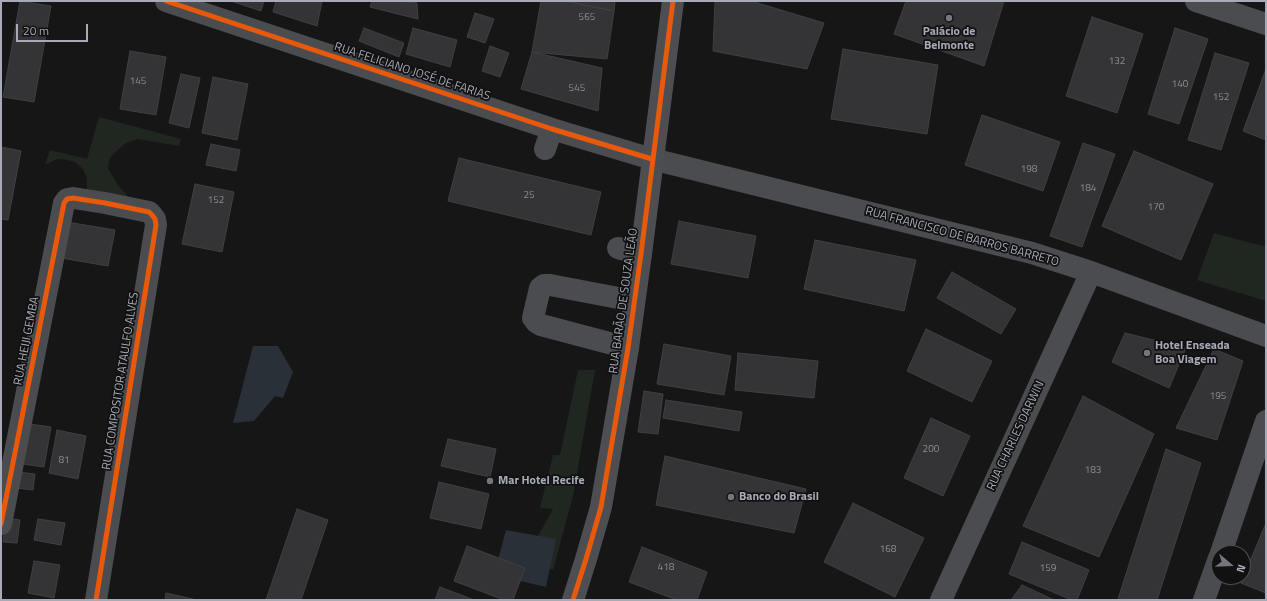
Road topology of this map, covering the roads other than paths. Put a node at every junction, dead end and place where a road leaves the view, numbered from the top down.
1 (166, 1) edge
2 (673, 1) edge
3 (1196, 1) edge
4 (1266, 24) edge
5 (552, 129) junction
6 (546, 149) dead end
7 (652, 159) junction
8 (105, 203) joint
9 (618, 248) dead end
10 (641, 254) junction
11 (1091, 272) junction
12 (634, 301) junction
13 (1266, 336) edge
14 (628, 348) junction
15 (1266, 421) edge
16 (1, 524) edge
17 (1224, 545) edge
18 (1211, 580) edge
19 (96, 600) edge
20 (573, 600) edge
21 (941, 600) edge
22 (1204, 600) edge

1 - 5 street, RUA FELICIANO JOSÉ DE FARIAS
2 - 7 main road, RUA BARÃO DE SOUZA LEÃO
3 - 4 street
5 - 6 street
5 - 7 street, RUA FELICIANO JOSÉ DE FARIAS
7 - 10 main road, RUA BARÃO DE SOUZA LEÃO
7 - 11 street, RUA FRANCISCO DE BARROS BARRETO
8 - 16 street, RUA HEIJI GEMBA
8 - 19 street, RUA COMPOSITOR ATAULFO ALVES
9 - 10 street
10 - 12 main road, RUA BARÃO DE SOUZA LEÃO
11 - 13 street, RUA FRANCISCO DE BARROS BARRETO
11 - 21 street, RUA CHARLES DARWIN
12 - 14 main road, RUA BARÃO DE SOUZA LEÃO
12 - 14 street
14 - 20 main road, RUA BARÃO DE SOUZA LEÃO
15 - 17 street
18 - 22 street

